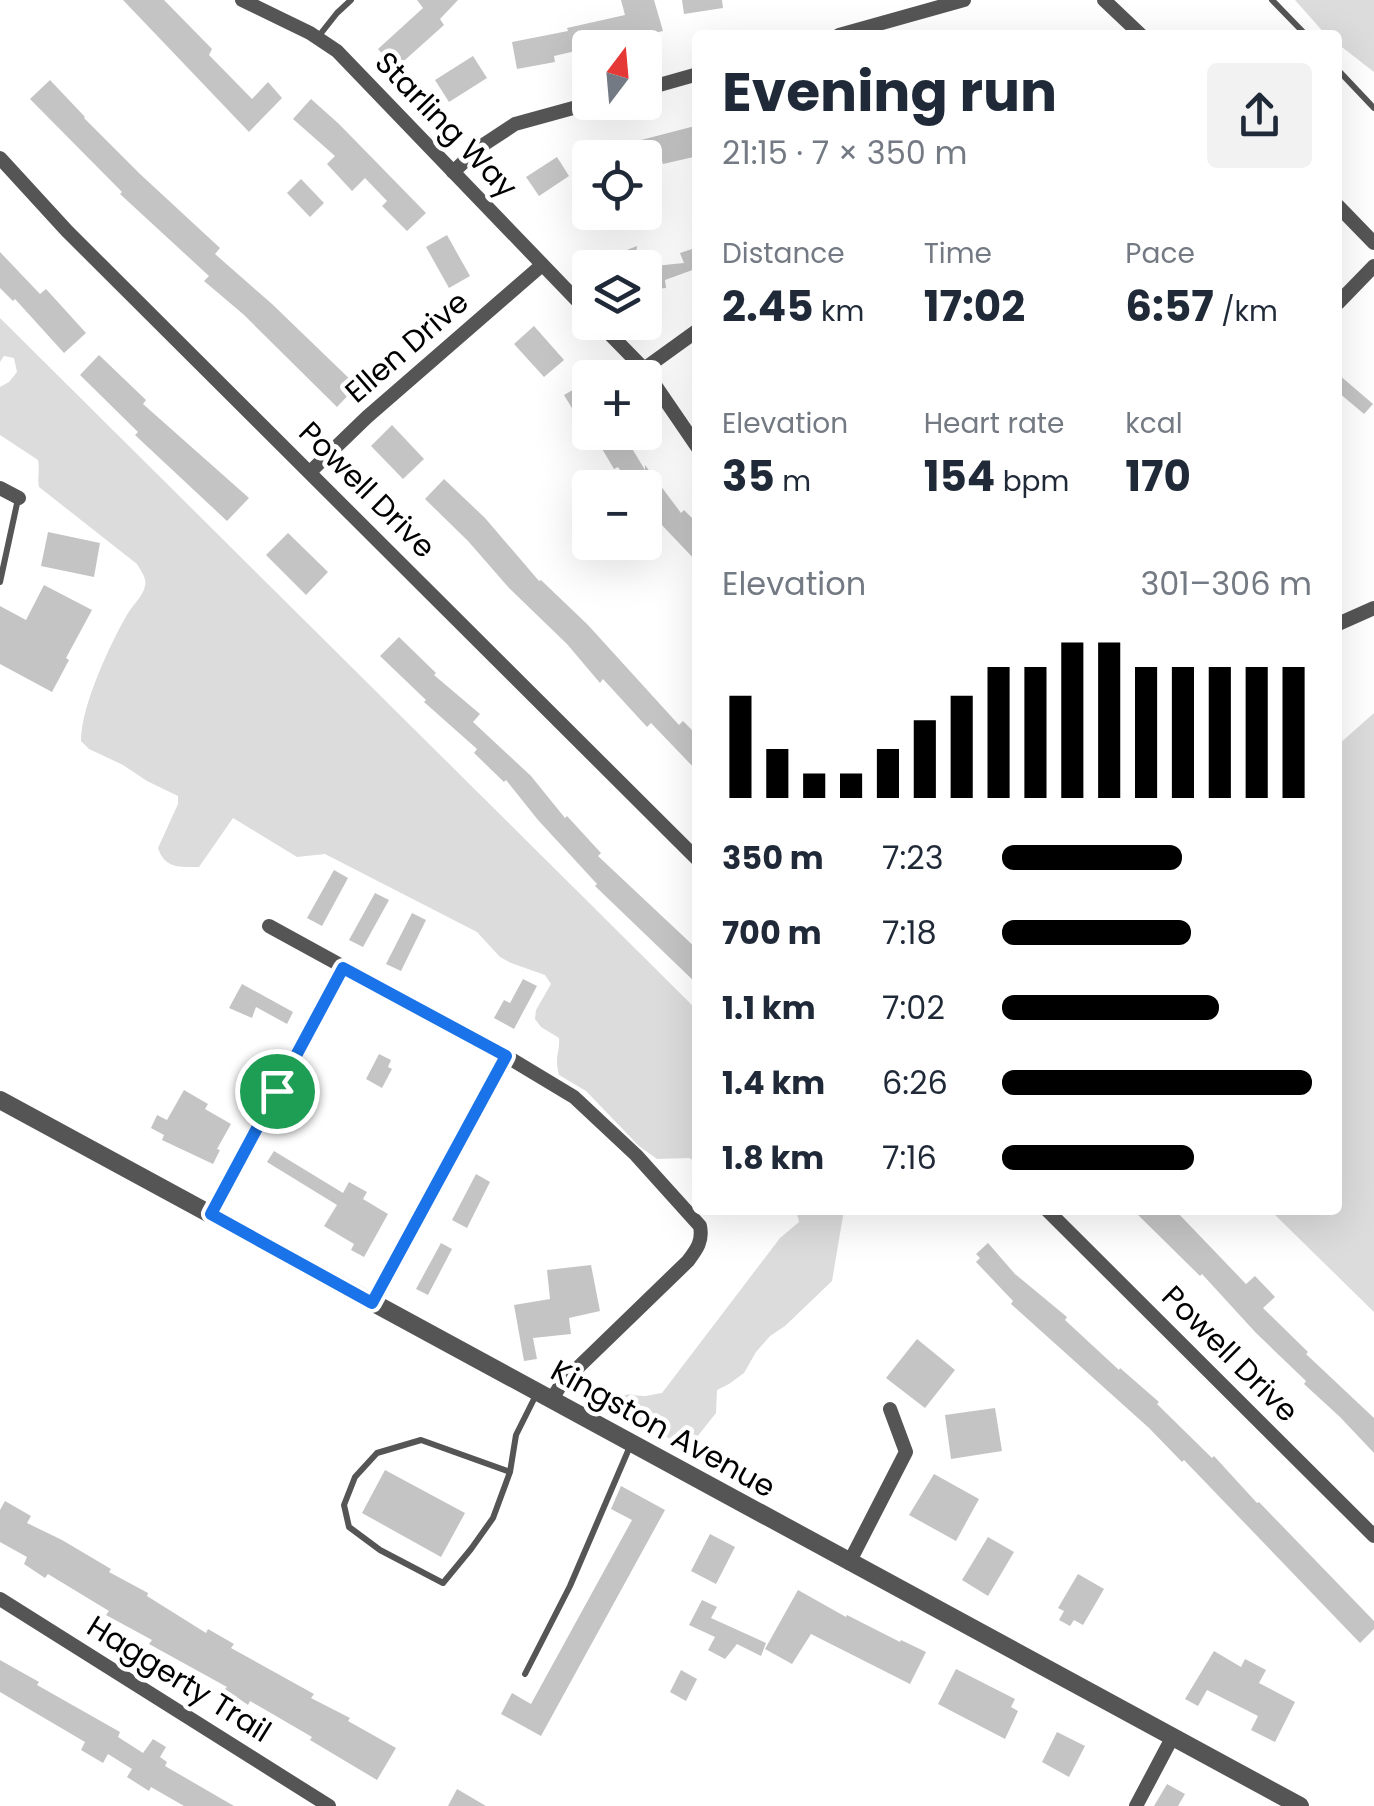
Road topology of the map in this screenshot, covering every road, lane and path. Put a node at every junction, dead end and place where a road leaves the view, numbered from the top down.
1 (242, 0) edge
2 (351, 0) edge
3 (964, 0) edge
4 (1104, 0) edge
5 (1272, 0) edge
6 (856, 30) edge
7 (1137, 30) edge
8 (1301, 30) edge
9 (318, 38) junction
10 (1342, 74) edge
11 (692, 76) edge
12 (662, 84) edge
13 (572, 108) edge
14 (1374, 108) edge
15 (0, 158) edge
16 (453, 172) junction
17 (1342, 210) edge
18 (1374, 243) edge
19 (542, 265) junction
20 (1374, 266) edge
21 (572, 296) edge
22 (1342, 299) edge
23 (692, 334) edge
24 (616, 340) edge
25 (636, 360) edge
26 (655, 360) edge
27 (662, 395) edge
28 (692, 439) edge
29 (310, 472) junction
30 (0, 488) edge
31 (18, 498) joint
32 (0, 582) edge
33 (1374, 608) edge
34 (1342, 622) edge
35 (692, 854) edge
36 (269, 926) dead end
37 (343, 968) junction
38 (506, 1056) junction
39 (0, 1100) edge
40 (211, 1214) junction
41 (1052, 1215) edge
42 (372, 1303) junction
43 (545, 1396) junction
44 (890, 1409) dead end
45 (632, 1443) junction
46 (510, 1472) junction
47 (1374, 1536) edge
48 (849, 1562) junction
49 (0, 1599) edge
50 (525, 1674) dead end
51 (1172, 1738) junction
52 (328, 1806) edge
53 (1136, 1806) edge
54 (1300, 1806) edge

1 - 9 street, Starling Way
2 - 9 lane
3 - 6 street
4 - 7 street
5 - 8 lane
9 - 16 street, Starling Way
10 - 14 lane
11 - 12 street
13 - 16 street
15 - 29 street, Powell Drive
16 - 19 street, Starling Way
17 - 18 street
19 - 21 street, Starling Way
19 - 29 street, Ellen Drive
20 - 22 street
23 - 26 street
24 - 25 street
27 - 28 street
29 - 35 street, Powell Drive
30 - 31 street
31 - 32 lane
33 - 34 street
36 - 37 street
37 - 38 street
37 - 40 street
38 - 42 street
38 - 43 street
39 - 40 street, Kingston Avenue
40 - 42 street, Kingston Avenue
41 - 47 street, Powell Drive
42 - 43 street, Kingston Avenue
43 - 45 street, Kingston Avenue
43 - 46 lane
44 - 48 street
45 - 48 street, Kingston Avenue
45 - 50 lane
46 - 46 lane
48 - 51 street, Kingston Avenue
49 - 52 street, Haggerty Trail
51 - 53 street
51 - 54 street, Kingston Avenue

